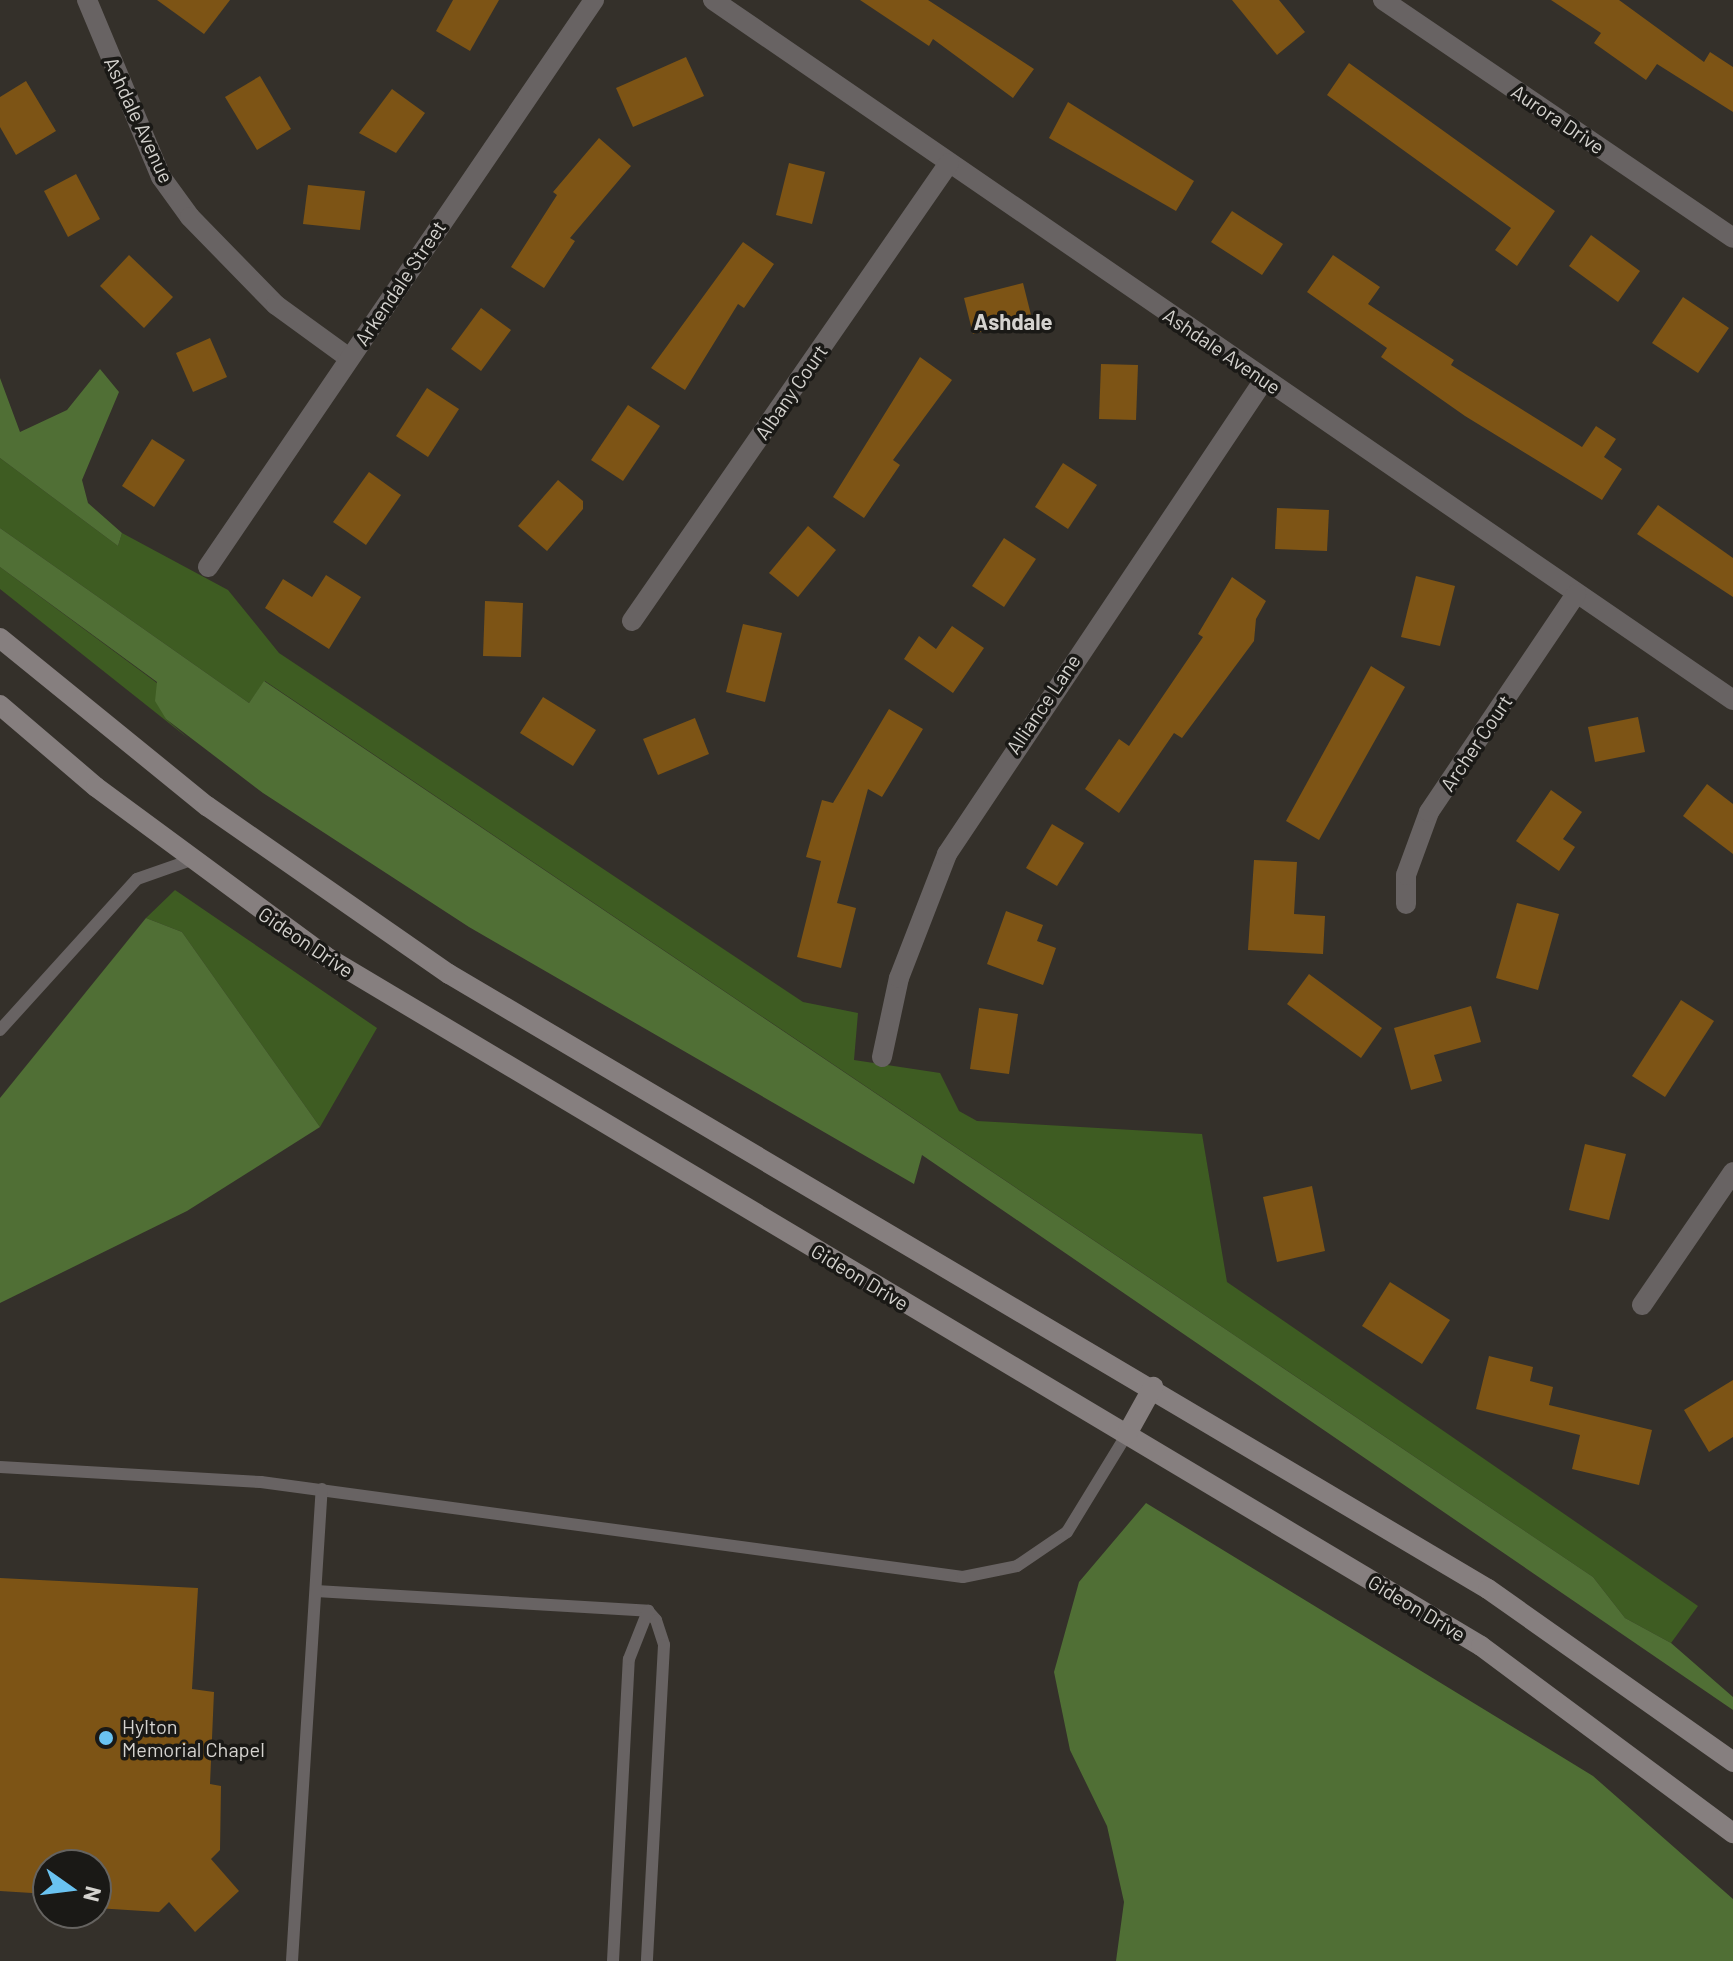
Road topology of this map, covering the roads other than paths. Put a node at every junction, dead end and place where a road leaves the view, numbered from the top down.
1 (87, 0) edge
2 (594, 0) edge
3 (713, 0) edge
4 (1383, 0) edge
5 (949, 163) junction
6 (1733, 238) edge
7 (349, 358) junction
8 (1264, 380) junction
9 (208, 567) dead end
10 (1576, 594) junction
11 (632, 621) dead end
12 (0, 638) edge
13 (1733, 700) edge
14 (0, 705) edge
15 (191, 860) junction
16 (1406, 904) dead end
17 (0, 1030) edge
18 (882, 1057) dead end
19 (1733, 1172) edge
20 (1642, 1305) dead end
21 (1153, 1387) junction
22 (1127, 1434) junction
23 (0, 1467) edge
24 (322, 1489) junction
25 (316, 1591) junction
26 (648, 1611) junction
27 (1733, 1762) edge
28 (1733, 1833) edge
29 (292, 1961) edge
30 (613, 1961) edge
31 (647, 1961) edge

1 - 7 street, Ashdale Avenue
2 - 7 street, Arkendale Street
3 - 5 street, Ashdale Avenue
4 - 6 street, Aurora Drive
5 - 8 street, Ashdale Avenue
5 - 11 street, Albany Court
7 - 9 street, Arkendale Street
8 - 10 street, Ashdale Avenue
8 - 18 street, Alliance Lane
10 - 13 street, Ashdale Avenue
10 - 16 street, Archer Court
12 - 21 main road
14 - 15 main road, Gideon Drive
15 - 17 lane
15 - 22 main road, Gideon Drive
19 - 20 street
21 - 22 main road
21 - 27 main road
22 - 24 lane
22 - 28 main road, Gideon Drive
23 - 24 lane
24 - 25 lane
25 - 26 lane
25 - 29 lane
26 - 30 lane
26 - 31 lane

